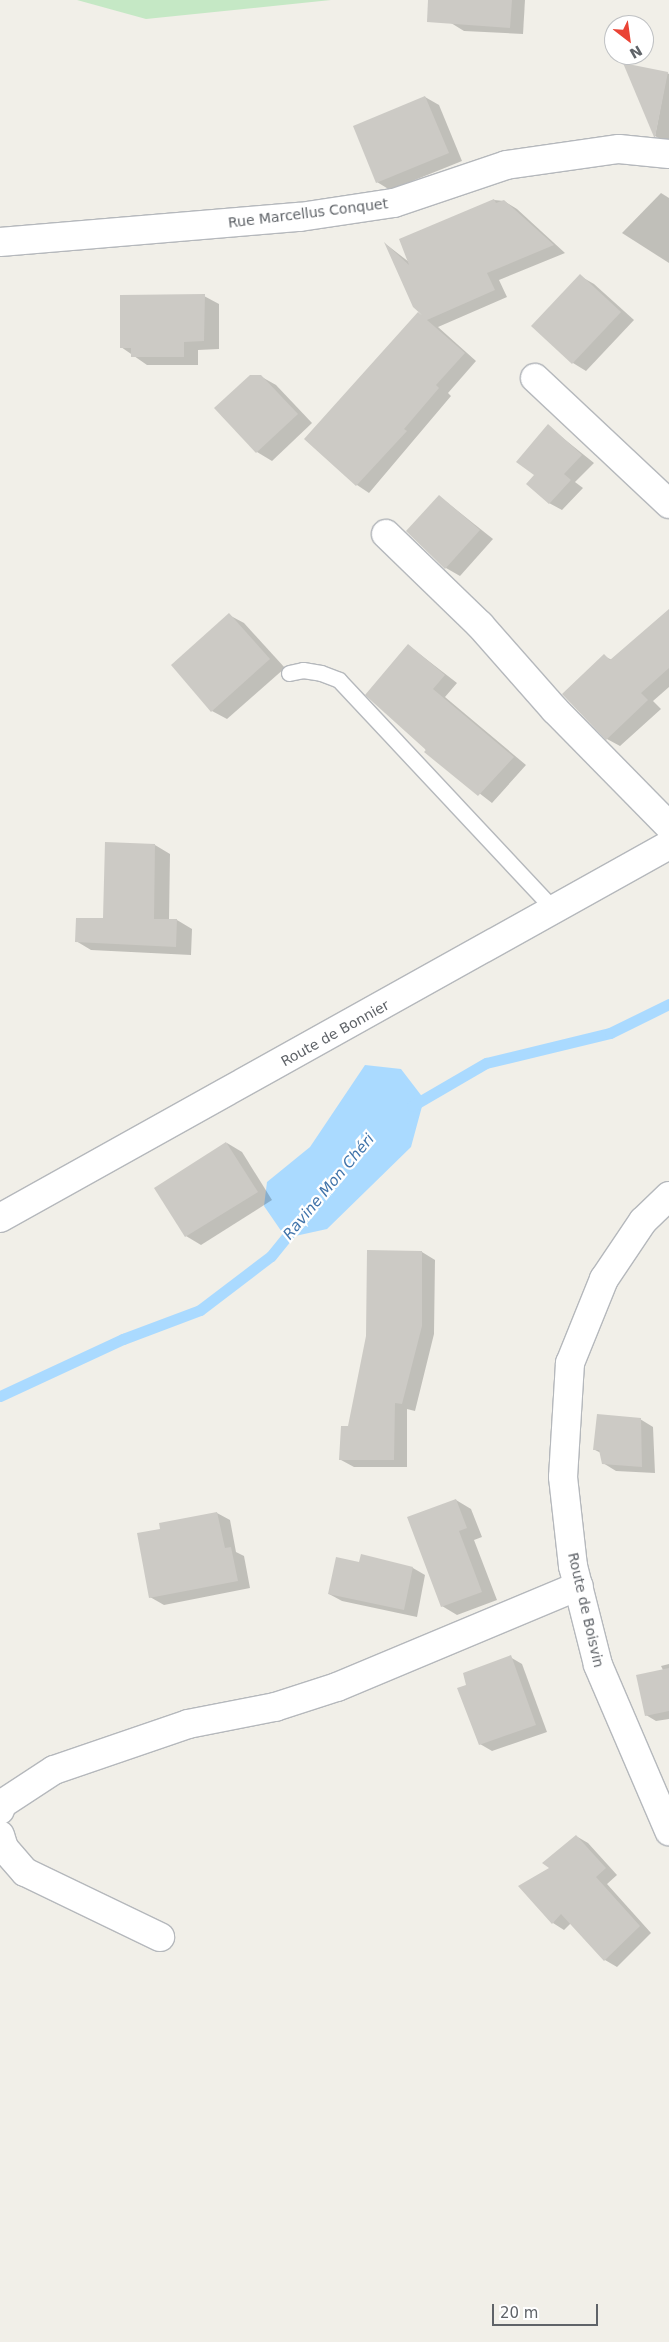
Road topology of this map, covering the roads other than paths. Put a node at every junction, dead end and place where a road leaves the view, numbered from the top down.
1 (669, 154) edge
2 (0, 242) edge
3 (535, 378) dead end
4 (669, 504) edge
5 (386, 534) dead end
6 (290, 674) dead end
7 (669, 826) edge
8 (669, 845) edge
9 (554, 911) junction
10 (669, 1196) edge
11 (0, 1218) edge
12 (579, 1586) junction
13 (0, 1810) edge
14 (669, 1831) edge
15 (0, 1836) edge
16 (160, 1937) dead end

1 - 2 street, Rue Marcellus Conquet
3 - 4 street
5 - 7 street
6 - 9 lane
8 - 9 street, Route de Bonnier
9 - 11 street, Route de Bonnier
10 - 12 street, Route de Boisvin
12 - 13 street
12 - 14 street, Route de Boisvin
15 - 16 street

